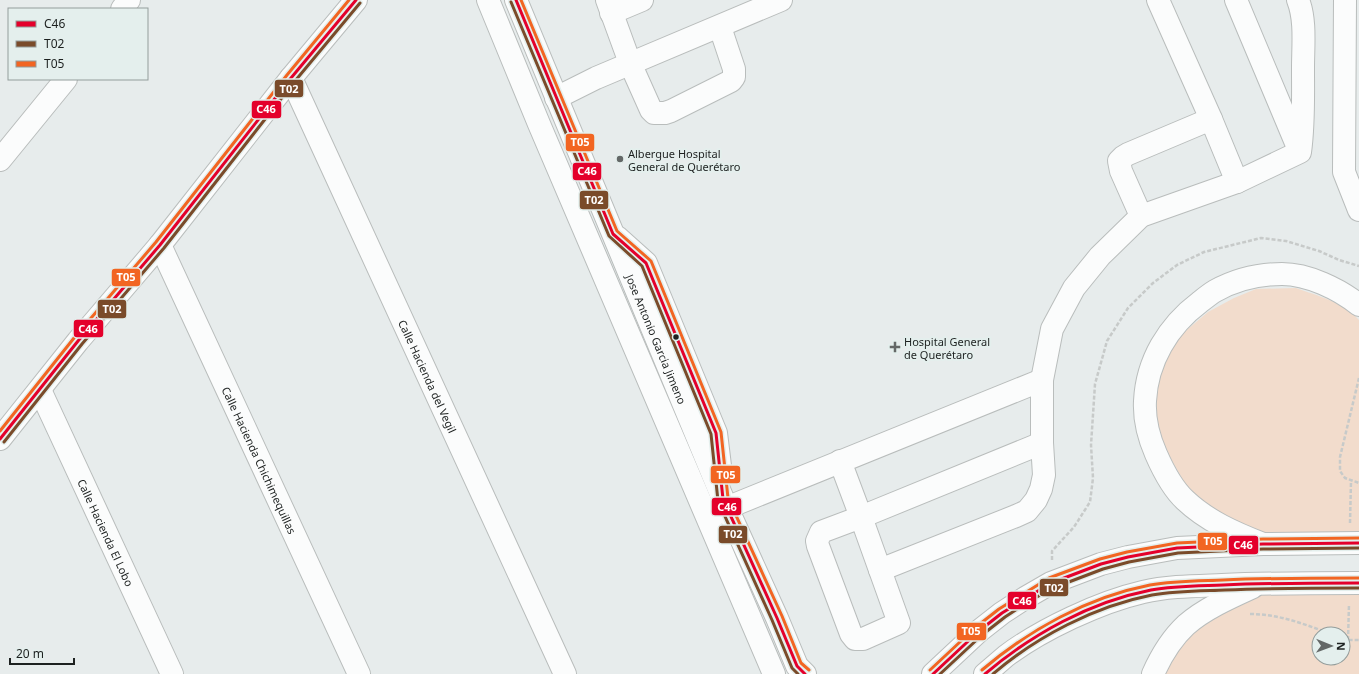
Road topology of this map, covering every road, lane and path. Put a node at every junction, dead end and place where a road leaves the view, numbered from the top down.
1 (130, 0) edge
2 (356, 0) edge
3 (488, 0) edge
4 (516, 0) edge
5 (642, 0) edge
6 (781, 0) edge
7 (1158, 0) edge
8 (1236, 0) edge
9 (1298, 0) edge
10 (1345, 0) edge
11 (1358, 0) edge
12 (609, 7) edge
13 (123, 8) edge
14 (720, 27) junction
15 (630, 63) junction
16 (291, 78) junction
17 (65, 80) edge
18 (556, 98) junction
19 (1211, 119) junction
20 (1359, 150) edge
21 (1300, 152) junction
22 (0, 160) edge
23 (1236, 182) junction
24 (1359, 210) edge
25 (1141, 216) junction
26 (160, 245) junction
27 (1359, 305) edge
28 (1359, 378) edge
29 (1042, 380) junction
30 (40, 390) junction
31 (0, 439) edge
32 (1042, 443) junction
33 (840, 462) junction
34 (1351, 481) junction
35 (1359, 483) edge
36 (726, 503) junction
37 (860, 517) junction
38 (708, 519) junction
39 (1354, 543) edge
40 (1263, 544) junction
41 (880, 570) junction
42 (1260, 583) junction
43 (1354, 583) edge
44 (1218, 604) junction
45 (777, 618) junction
46 (1349, 626) edge
47 (1311, 627) edge
48 (756, 629) junction
49 (172, 674) edge
50 (359, 674) edge
51 (565, 674) edge
52 (774, 674) edge
53 (805, 674) edge
54 (933, 674) edge
55 (986, 674) edge
56 (1153, 674) edge

1 - 13 street
2 - 16 street
3 - 38 street
4 - 18 street, Jose Antonio Garcia Jimeno
5 - 12 street
6 - 14 street
7 - 19 street
8 - 21 street
9 - 21 street
10 - 24 street
11 - 20 street
12 - 15 street
14 - 15 street
14 - 15 street
15 - 18 street
16 - 26 street
16 - 51 street, Calle Hacienda del Vegil
17 - 22 street
18 - 36 street, Jose Antonio Garcia Jimeno
19 - 23 street
19 - 25 street
21 - 23 street
23 - 25 street
25 - 29 street
26 - 30 street
26 - 50 street, Calle Hacienda Chichimequillas
27 - 40 street
28 - 34 path
29 - 32 street
29 - 33 street
30 - 31 street
30 - 49 street, Calle Hacienda El Lobo
32 - 37 street
32 - 41 street
33 - 36 street
33 - 37 street
34 - 35 path
34 - 39 path
36 - 38 street
36 - 45 street, Jose Antonio Garcia Jimeno
37 - 41 street
37 - 41 street
38 - 48 street
39 - 40 street
40 - 54 street
42 - 43 street
42 - 44 street
42 - 55 street
43 - 46 path
44 - 47 path
44 - 56 street
45 - 48 street
45 - 53 street, Jose Antonio Garcia Jimeno
48 - 52 street

